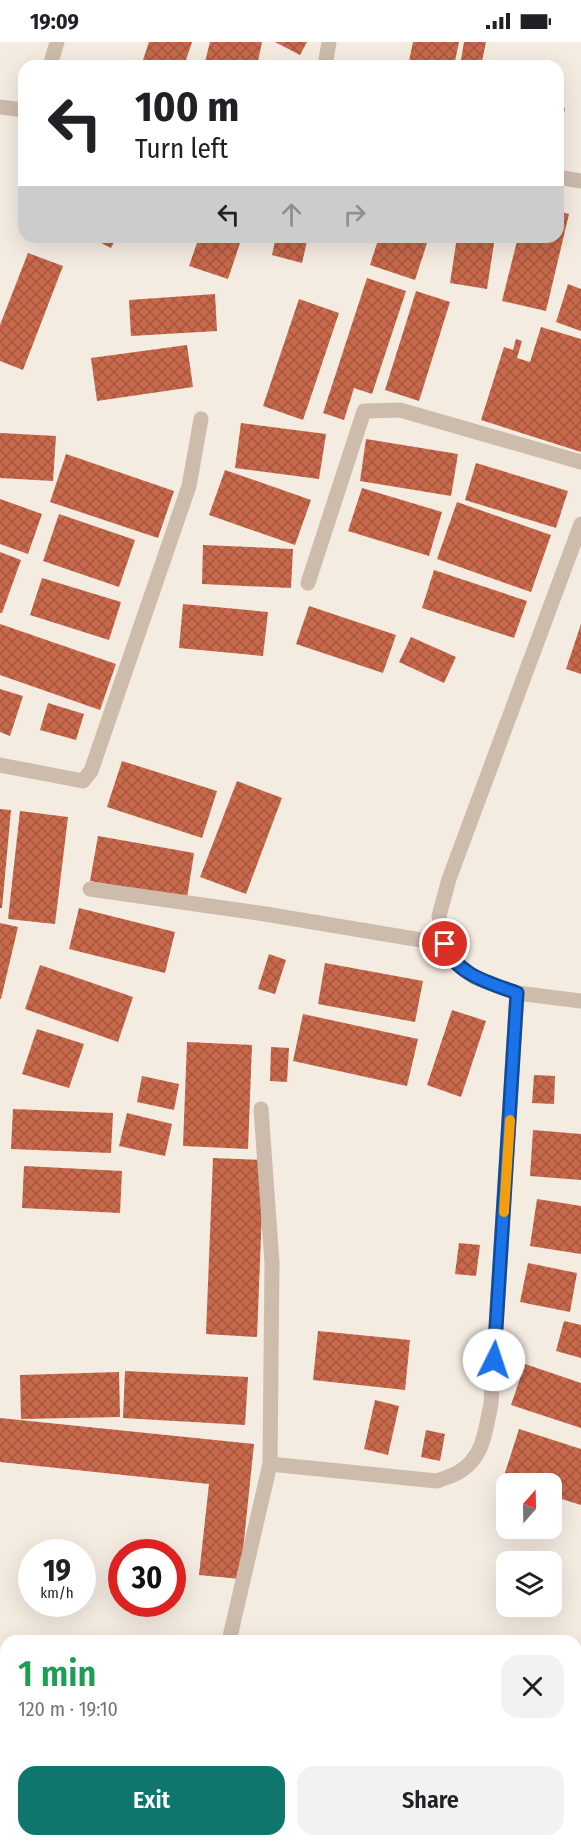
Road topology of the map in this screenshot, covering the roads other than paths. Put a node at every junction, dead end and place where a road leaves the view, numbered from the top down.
1 (57, 42) edge
2 (329, 42) edge
3 (52, 60) edge
4 (326, 60) edge
5 (0, 107) edge
6 (18, 109) edge
7 (564, 178) edge
8 (581, 181) edge
9 (201, 419) dead end
10 (581, 462) edge
11 (581, 524) edge
12 (308, 583) dead end
13 (0, 765) edge
14 (90, 888) dead end
15 (445, 944) junction
16 (517, 993) junction
17 (581, 1001) edge
18 (261, 1109) dead end
19 (270, 1464) junction
20 (230, 1635) edge

1 - 3 street
2 - 4 street
5 - 6 street
7 - 8 street
9 - 13 street
10 - 12 street
11 - 15 street
14 - 15 street
15 - 16 street
16 - 17 street
16 - 19 street
18 - 19 street
19 - 20 street

